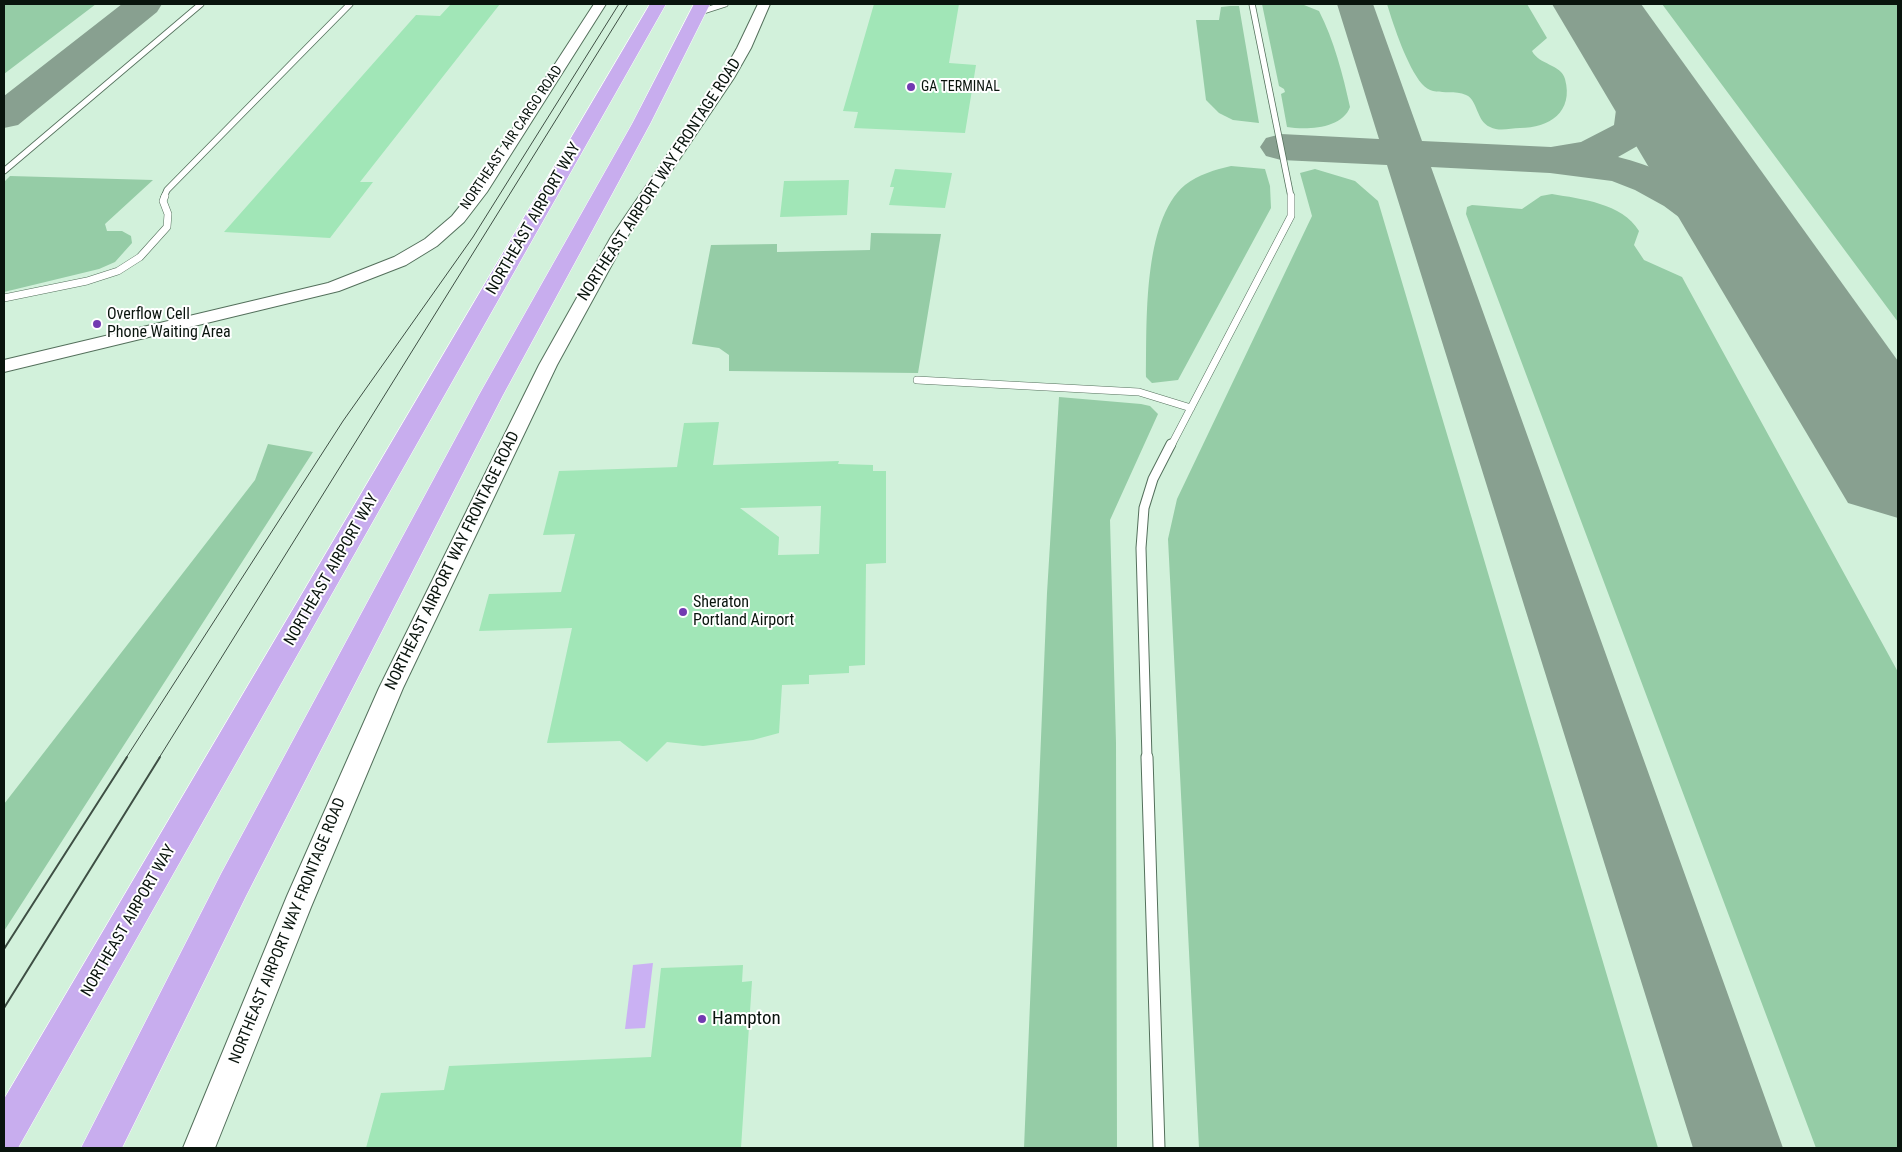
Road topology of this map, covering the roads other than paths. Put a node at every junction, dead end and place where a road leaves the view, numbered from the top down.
1 (201, 4) edge
2 (350, 4) edge
3 (600, 4) edge
4 (658, 4) edge
5 (725, 4) edge
6 (764, 4) edge
7 (1252, 4) edge
8 (700, 8) edge
9 (4, 171) edge
10 (4, 298) edge
11 (4, 366) edge
12 (917, 380) dead end
13 (1191, 408) junction
14 (4, 1135) edge
15 (101, 1148) edge
16 (199, 1148) edge
17 (1159, 1148) edge

1 - 9 lane
2 - 10 lane
3 - 11 street, NORTHEAST AIR CARGO ROAD
4 - 14 main road, NORTHEAST AIRPORT WAY
5 - 8 lane
6 - 16 street, NORTHEAST AIRPORT WAY FRONTAGE ROAD
7 - 13 lane
8 - 15 main road
12 - 13 lane
13 - 17 lane

